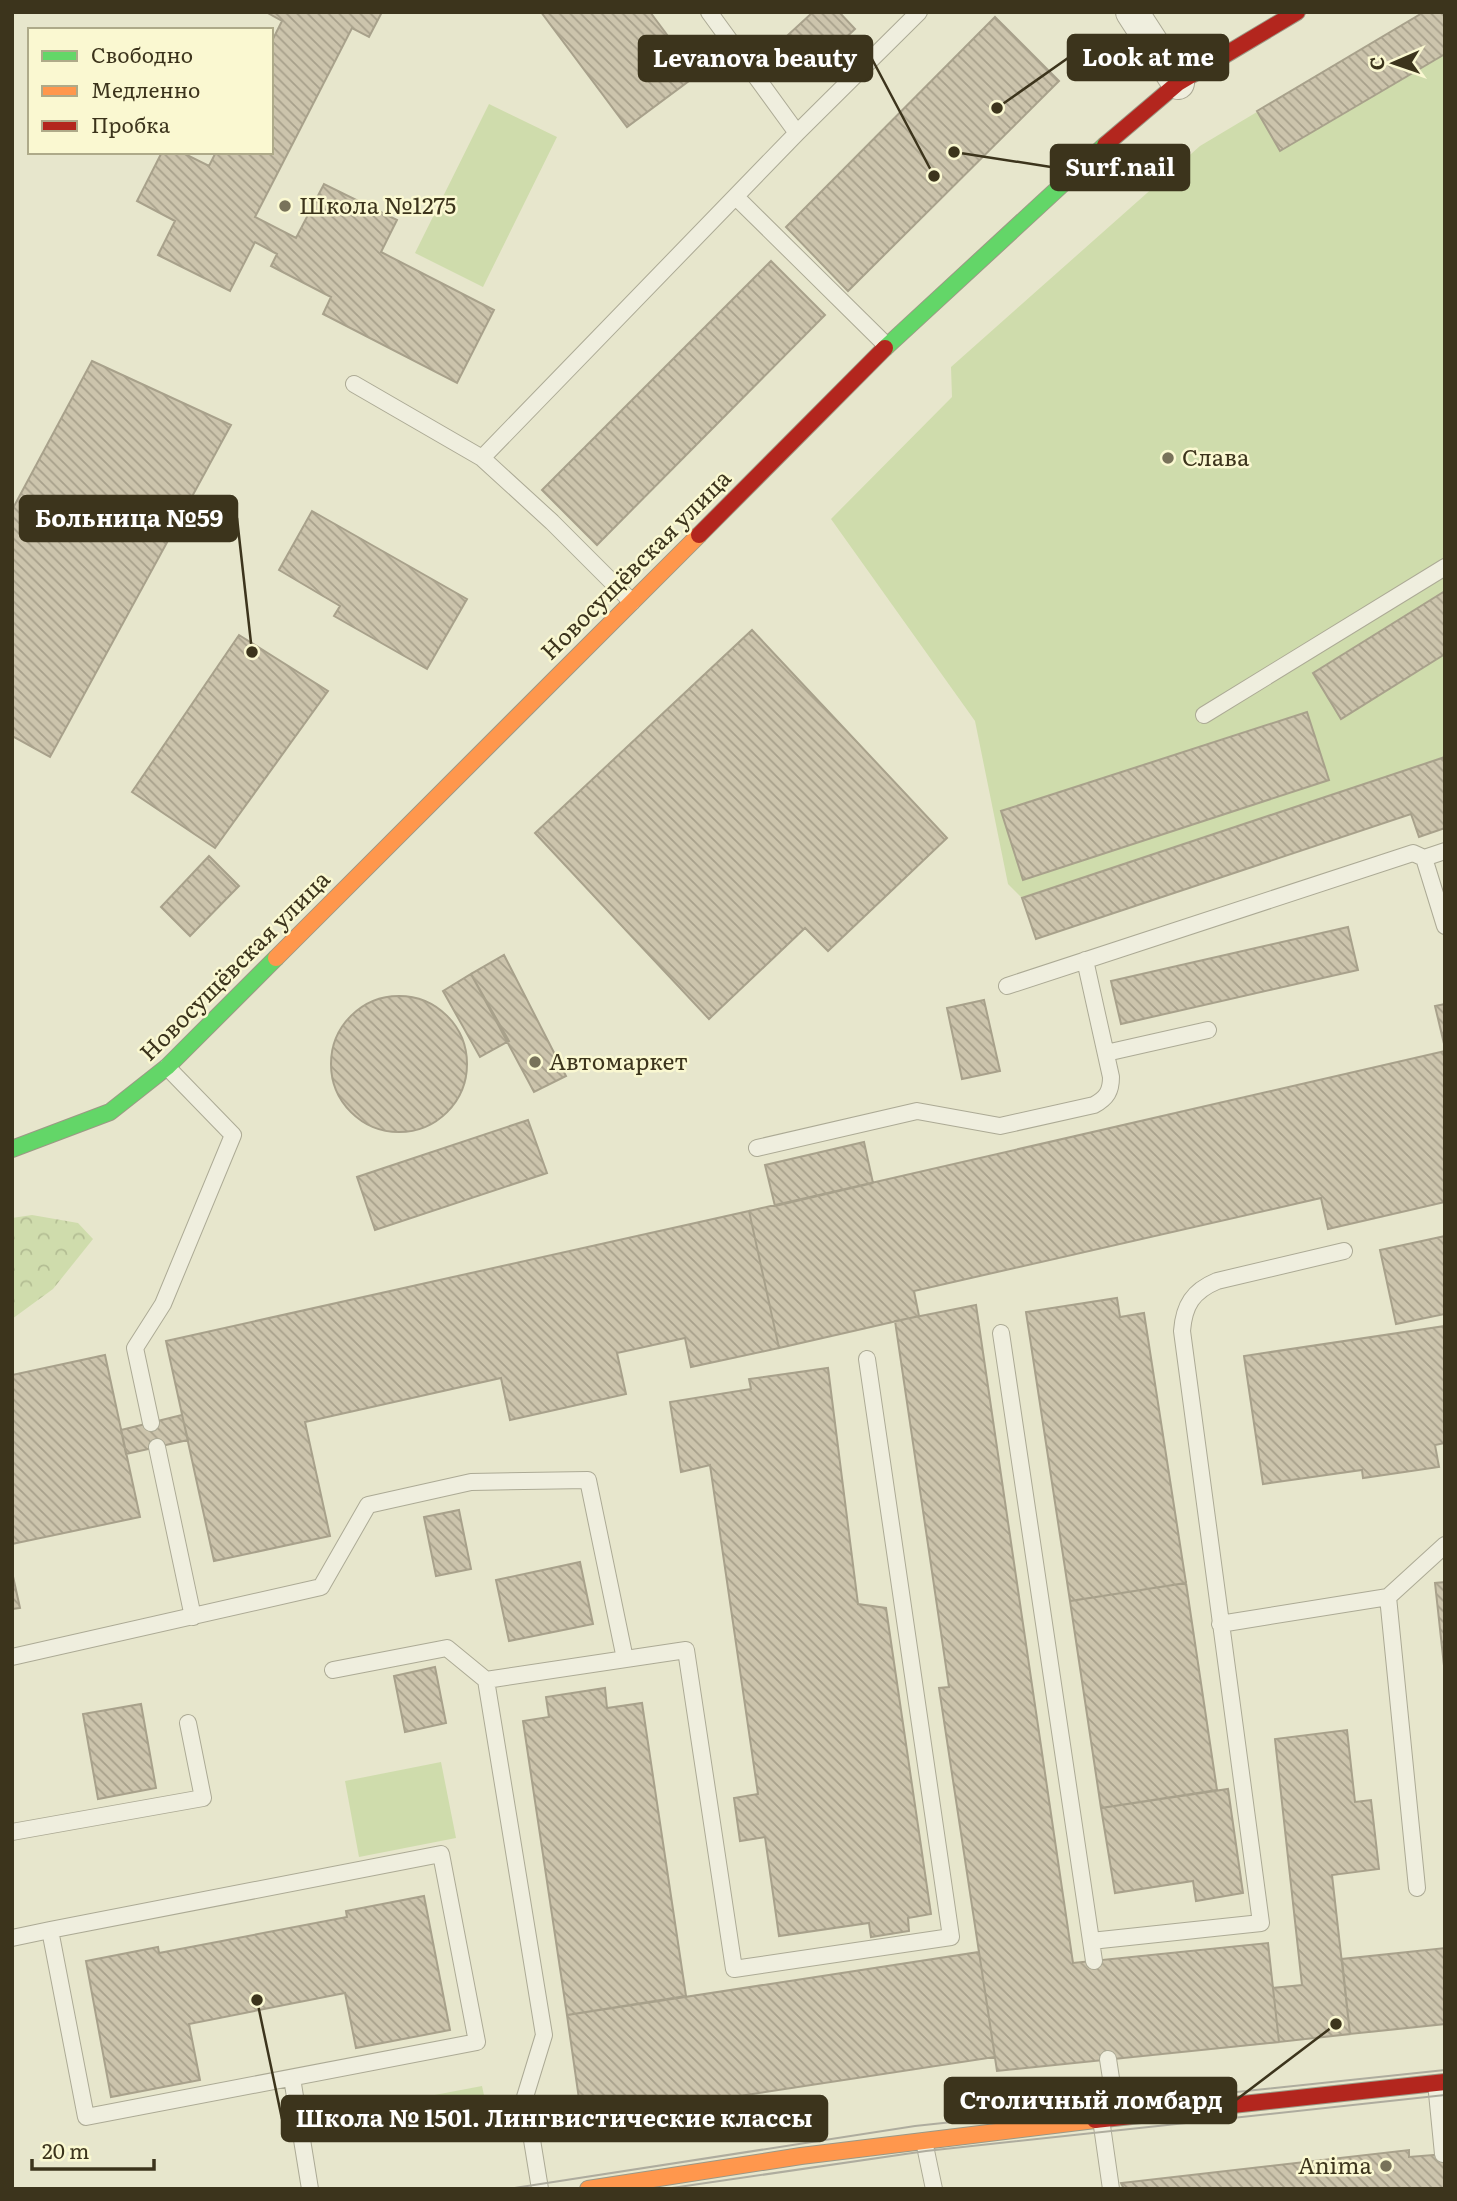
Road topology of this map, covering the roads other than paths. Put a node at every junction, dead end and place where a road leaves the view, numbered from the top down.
1 (709, 12) edge
2 (919, 12) edge
3 (1132, 12) edge
4 (1297, 12) edge
5 (1178, 83) junction
6 (797, 133) junction
7 (736, 197) junction
8 (887, 346) junction
9 (354, 384) dead end
10 (482, 458) junction
11 (1445, 567) edge
12 (632, 602) junction
13 (1204, 715) dead end
14 (1445, 851) edge
15 (1424, 858) junction
16 (1445, 926) edge
17 (1085, 960) junction
18 (1007, 986) dead end
19 (1208, 1030) dead end
20 (1106, 1053) junction
21 (167, 1067) junction
22 (757, 1148) dead end
23 (12, 1149) edge
24 (1344, 1251) dead end
25 (1001, 1333) dead end
26 (867, 1359) dead end
27 (151, 1423) dead end
28 (157, 1447) dead end
29 (1445, 1545) edge
30 (1388, 1597) junction
31 (193, 1617) junction
32 (1220, 1624) junction
33 (12, 1657) edge
34 (625, 1659) junction
35 (333, 1670) dead end
36 (486, 1680) junction
37 (188, 1723) dead end
38 (12, 1832) edge
39 (1417, 1888) dead end
40 (50, 1930) junction
41 (12, 1938) edge
42 (1091, 1941) junction
43 (1094, 1961) dead end
44 (1108, 2060) dead end
45 (292, 2078) junction
46 (1440, 2082) edge
47 (1109, 2118) junction
48 (923, 2138) junction
49 (1443, 2154) dead end
50 (310, 2189) edge
51 (540, 2189) edge
52 (588, 2189) edge
53 (934, 2189) edge
54 (1111, 2189) edge

1 - 6 lane
2 - 6 lane
3 - 5 street
4 - 5 street, Новосущёвская улица
5 - 8 street, Новосущёвская улица
6 - 7 lane
7 - 8 lane
7 - 10 lane
8 - 12 street, Новосущёвская улица
9 - 10 lane
10 - 12 lane
11 - 13 lane
12 - 21 street, Новосущёвская улица
14 - 15 lane
15 - 16 lane
15 - 17 lane
17 - 18 lane
17 - 20 lane
19 - 20 lane
20 - 22 lane
21 - 23 street, Новосущёвская улица
21 - 27 lane
24 - 32 lane
25 - 42 lane
26 - 34 lane
28 - 31 lane
29 - 30 lane
30 - 32 lane
30 - 39 lane
31 - 33 lane
31 - 34 lane
32 - 42 lane
34 - 36 lane
35 - 36 lane
36 - 51 lane
37 - 38 lane
40 - 41 lane
40 - 45 lane
40 - 45 lane
42 - 43 lane
44 - 47 lane
45 - 50 lane
46 - 47 street
46 - 49 lane
47 - 48 street
47 - 54 lane
48 - 52 street
48 - 53 lane

